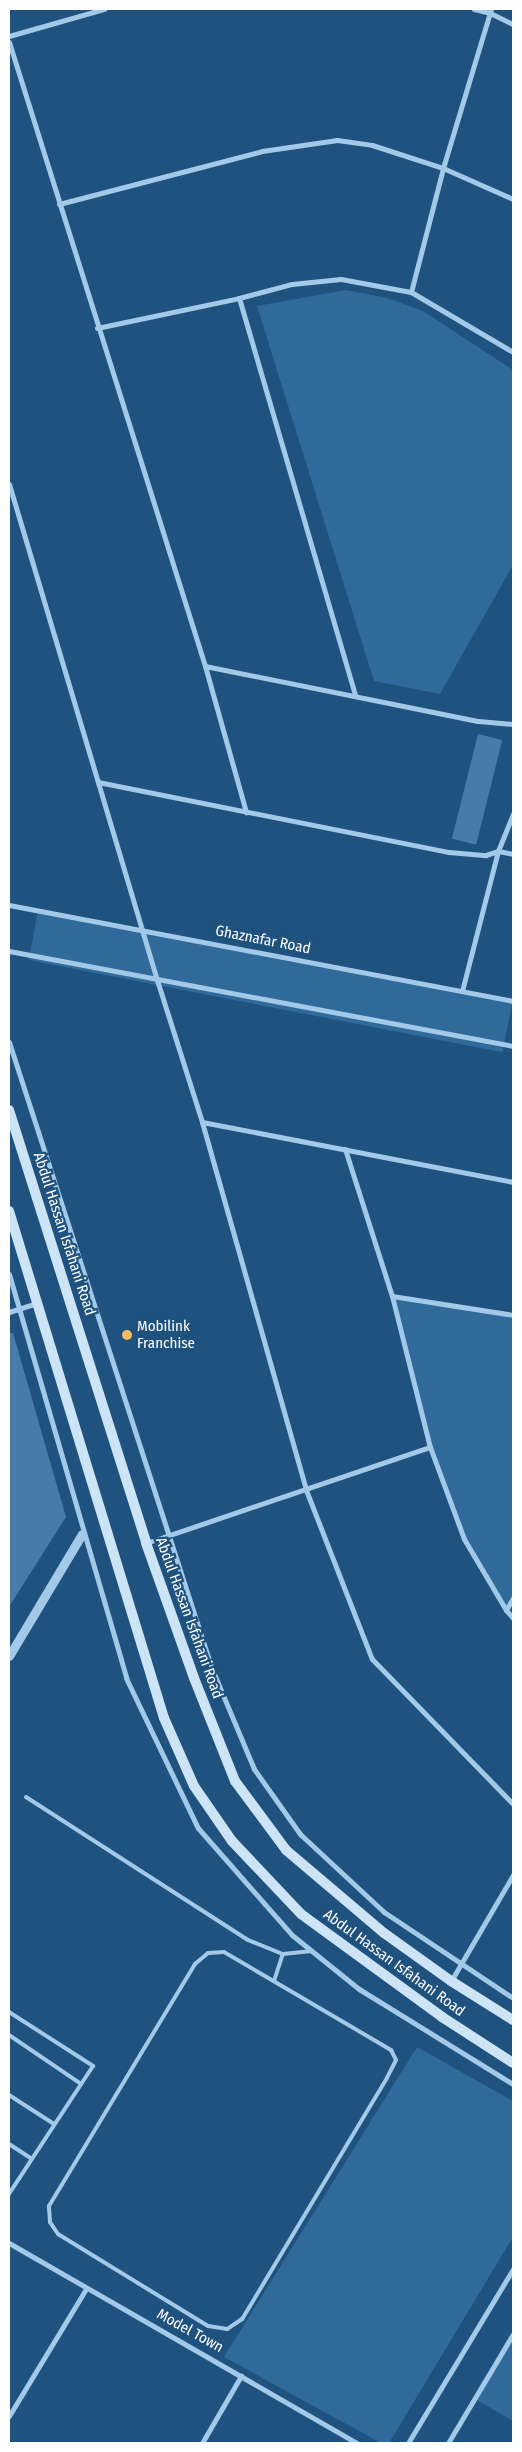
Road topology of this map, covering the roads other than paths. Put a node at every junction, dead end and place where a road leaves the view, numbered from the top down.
1 (104, 9) edge
2 (474, 9) edge
3 (491, 11) edge
4 (513, 24) edge
5 (9, 36) edge
6 (9, 42) edge
7 (442, 168) junction
8 (513, 199) edge
9 (59, 204) junction
10 (411, 292) junction
11 (239, 298) junction
12 (97, 328) junction
13 (513, 352) edge
14 (9, 484) edge
15 (205, 666) junction
16 (355, 695) junction
17 (513, 724) edge
18 (98, 782) junction
19 (246, 812) junction
20 (513, 814) edge
21 (498, 851) junction
22 (513, 854) edge
23 (9, 905) edge
24 (142, 930) junction
25 (9, 951) edge
26 (157, 980) junction
27 (462, 991) junction
28 (513, 1001) edge
29 (9, 1042) edge
30 (513, 1046) edge
31 (9, 1110) edge
32 (202, 1122) junction
33 (345, 1149) junction
34 (513, 1182) edge
35 (9, 1210) edge
36 (9, 1274) edge
37 (392, 1296) junction
38 (37, 1303) junction
39 (19, 1309) junction
40 (9, 1312) edge
41 (513, 1315) edge
42 (430, 1447) junction
43 (306, 1490) junction
44 (82, 1534) junction
45 (169, 1536) junction
46 (146, 1543) junction
47 (513, 1598) edge
48 (506, 1610) junction
49 (513, 1618) edge
50 (9, 1656) edge
51 (26, 1797) dead end
52 (513, 1804) edge
53 (513, 1875) edge
54 (312, 1951) junction
55 (283, 1954) junction
56 (460, 1965) junction
57 (274, 1981) junction
58 (450, 1981) junction
59 (513, 1998) edge
60 (9, 2012) edge
61 (513, 2020) edge
62 (9, 2035) edge
63 (513, 2063) edge
64 (81, 2084) junction
65 (513, 2084) edge
66 (9, 2095) edge
67 (54, 2124) junction
68 (9, 2144) edge
69 (32, 2159) junction
70 (9, 2194) edge
71 (9, 2243) edge
72 (513, 2269) edge
73 (86, 2288) junction
74 (513, 2334) edge
75 (241, 2376) junction
76 (9, 2416) edge
77 (202, 2443) edge
78 (358, 2443) edge
79 (408, 2443) edge
80 (448, 2443) edge

1 - 5 street
2 - 3 street
3 - 4 street
3 - 7 street
6 - 9 street
7 - 8 street
7 - 9 street
7 - 10 street
9 - 12 street
10 - 11 street
10 - 13 street
11 - 12 street
11 - 16 street
12 - 15 street
14 - 18 street
15 - 16 street
15 - 19 street
16 - 17 street
18 - 19 street
18 - 24 street
19 - 21 street
20 - 21 street
21 - 22 street
21 - 27 street
23 - 24 street, Ghaznafar Road
24 - 26 street
24 - 27 street, Ghaznafar Road
25 - 26 street
26 - 30 street
26 - 32 street
27 - 28 street, Ghaznafar Road
29 - 45 street
31 - 46 main road, Abdul Hassan Isfahani Road
32 - 33 street
32 - 43 street
33 - 34 street
33 - 37 street
35 - 38 main road, Abdul Hassan Isfahani Road
36 - 39 street
37 - 41 street
37 - 42 street
38 - 39 street
38 - 63 main road, Abdul Hassan Isfahani Road
39 - 40 street
39 - 44 street
42 - 43 street
42 - 48 street
43 - 45 street
43 - 52 street
44 - 50 street
44 - 54 street
45 - 46 street
45 - 56 street
46 - 58 main road, Abdul Hassan Isfahani Road
47 - 48 street
48 - 49 street
51 - 55 lane
53 - 56 street
54 - 55 lane
54 - 65 street
55 - 57 lane
56 - 58 street
56 - 59 street
57 - 57 lane
58 - 61 main road, Abdul Hassan Isfahani Road
60 - 64 lane
62 - 64 lane
64 - 67 lane
66 - 67 lane
67 - 69 lane
68 - 69 lane
69 - 70 lane
71 - 73 street, Model Town
72 - 79 street
73 - 75 street, Model Town
73 - 76 street
74 - 80 street
75 - 77 street
75 - 78 street, Model Town

